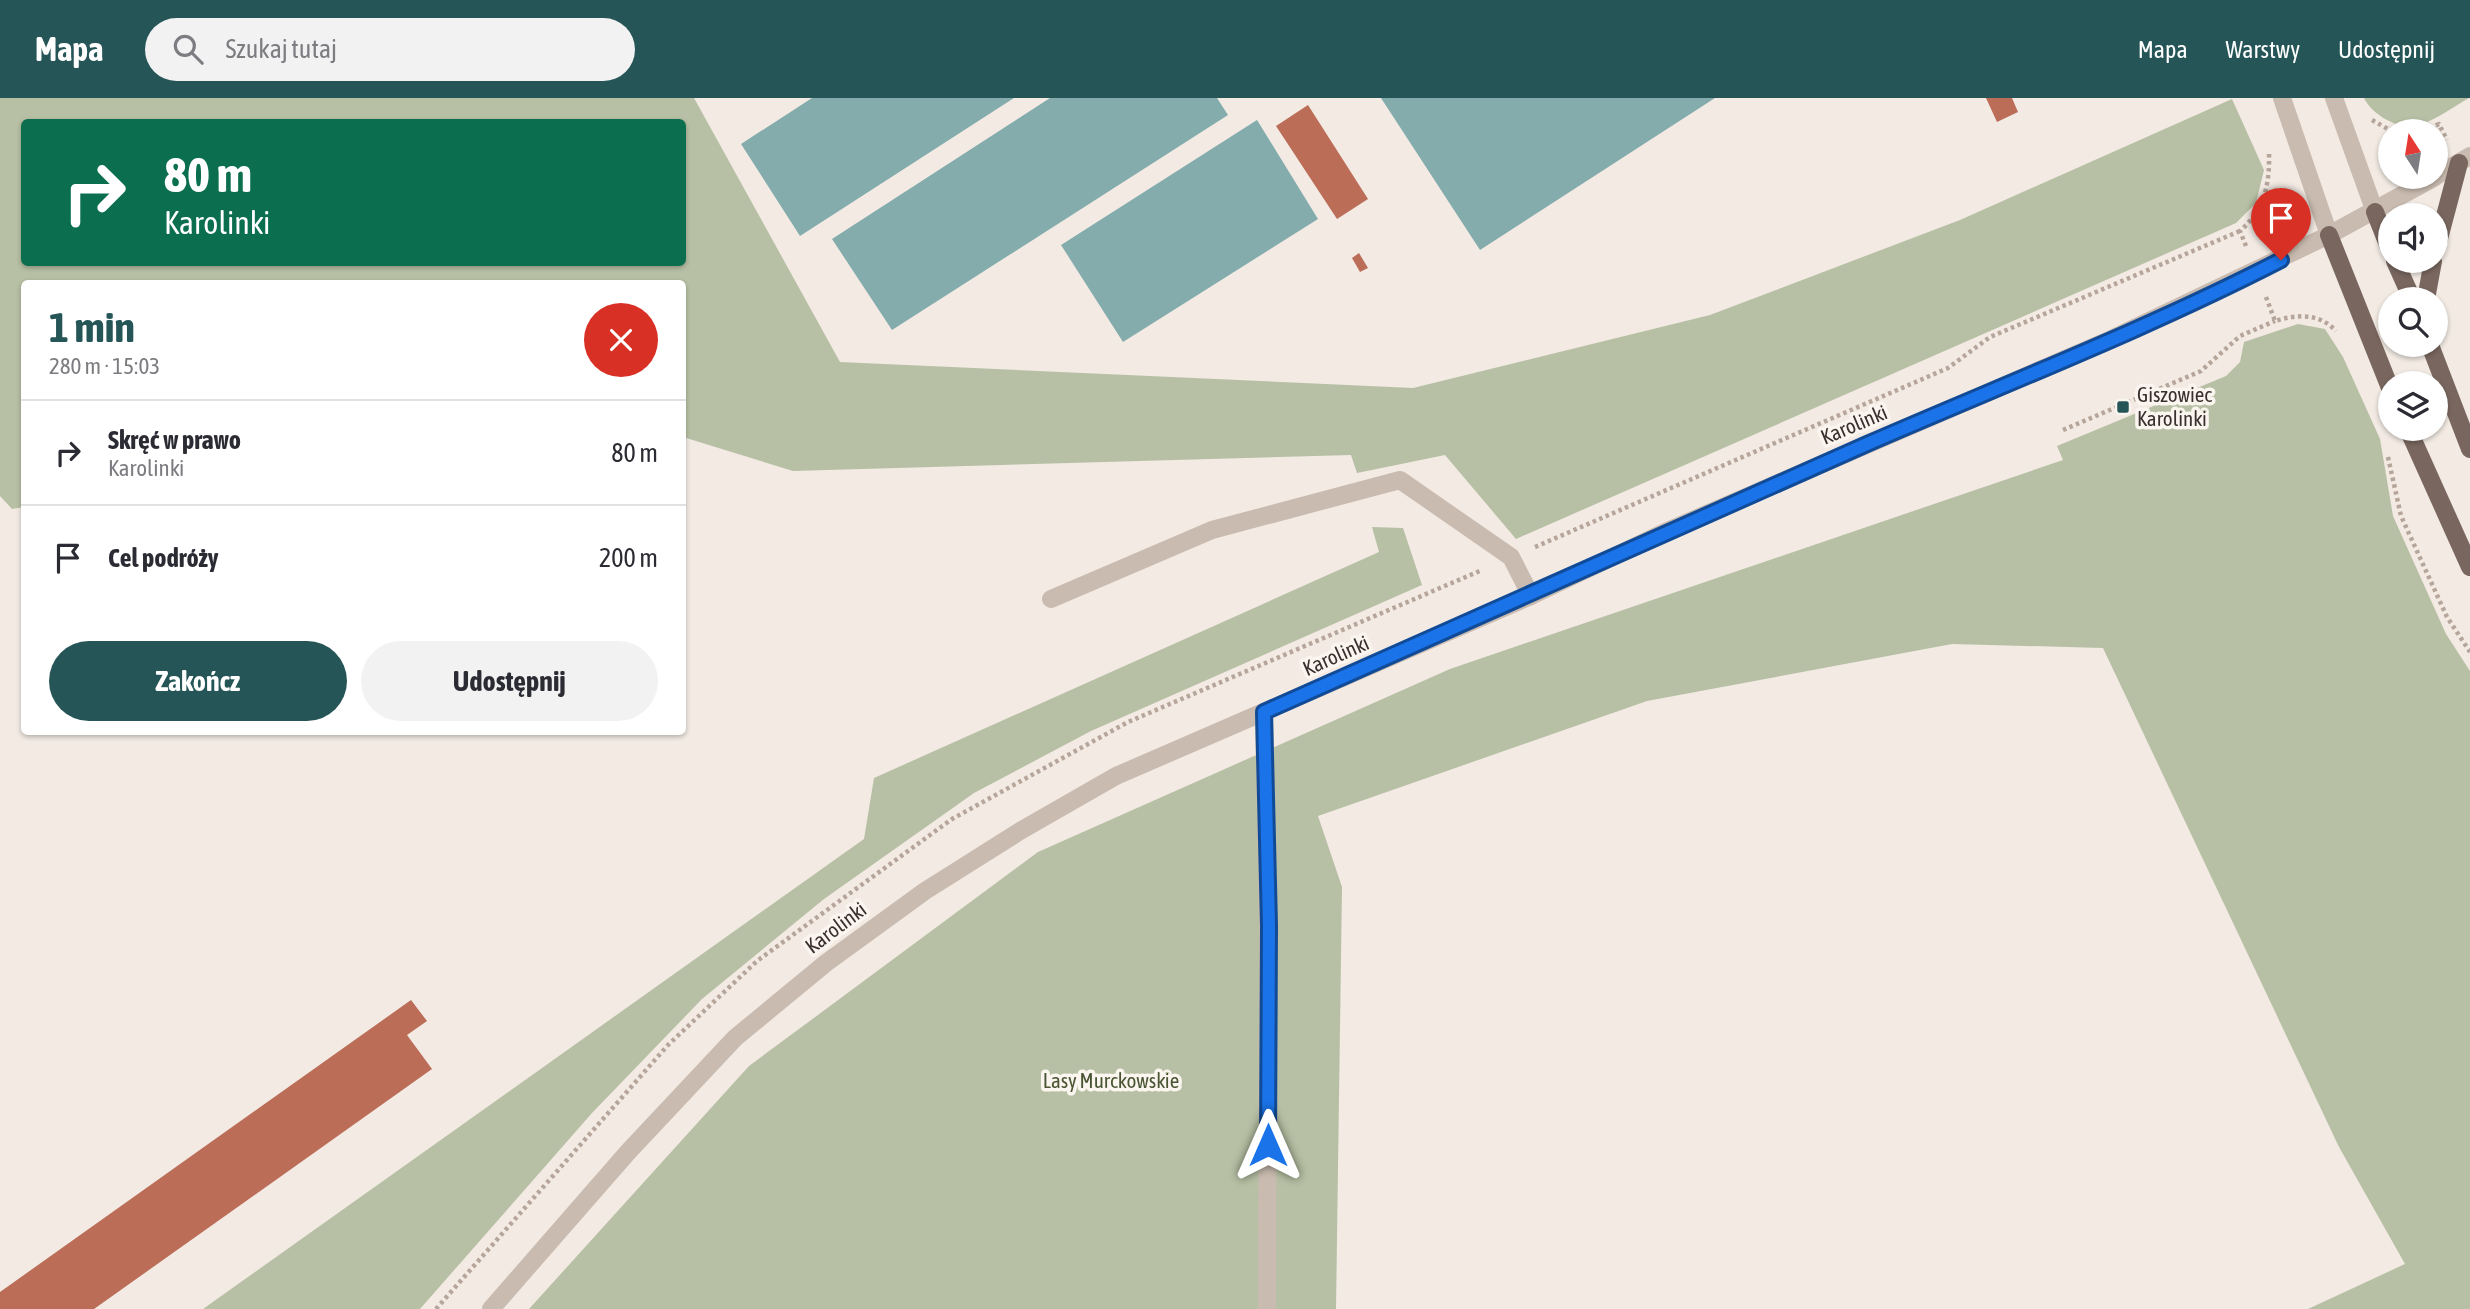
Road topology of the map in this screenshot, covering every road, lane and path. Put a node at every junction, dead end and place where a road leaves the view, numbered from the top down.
1 (2282, 98) edge
2 (2334, 98) edge
3 (2366, 114) dead end
4 (2378, 122) edge
5 (2465, 159) edge
6 (2448, 169) edge
7 (2414, 189) edge
8 (2375, 212) junction
9 (2448, 212) edge
10 (2378, 220) edge
11 (2329, 235) junction
12 (2275, 321) dead end
13 (2435, 357) edge
14 (2383, 371) edge
15 (2063, 430) dead end
16 (2412, 441) edge
17 (2385, 445) dead end
18 (2470, 449) edge
19 (2470, 567) edge
20 (1531, 596) junction
21 (1051, 599) dead end
22 (2470, 652) edge
23 (1264, 712) junction
24 (491, 1309) edge
25 (1267, 1309) edge

1 - 11 street
2 - 8 street
3 - 4 path
5 - 6 street, Karolinki
5 - 9 main road
7 - 8 street, Karolinki
8 - 10 main road
8 - 11 street, Karolinki
11 - 14 main road
11 - 20 street, Karolinki
12 - 15 path
13 - 18 main road
16 - 19 main road
17 - 22 path
20 - 21 street
20 - 23 street, Karolinki
23 - 24 street, Karolinki
23 - 25 street

